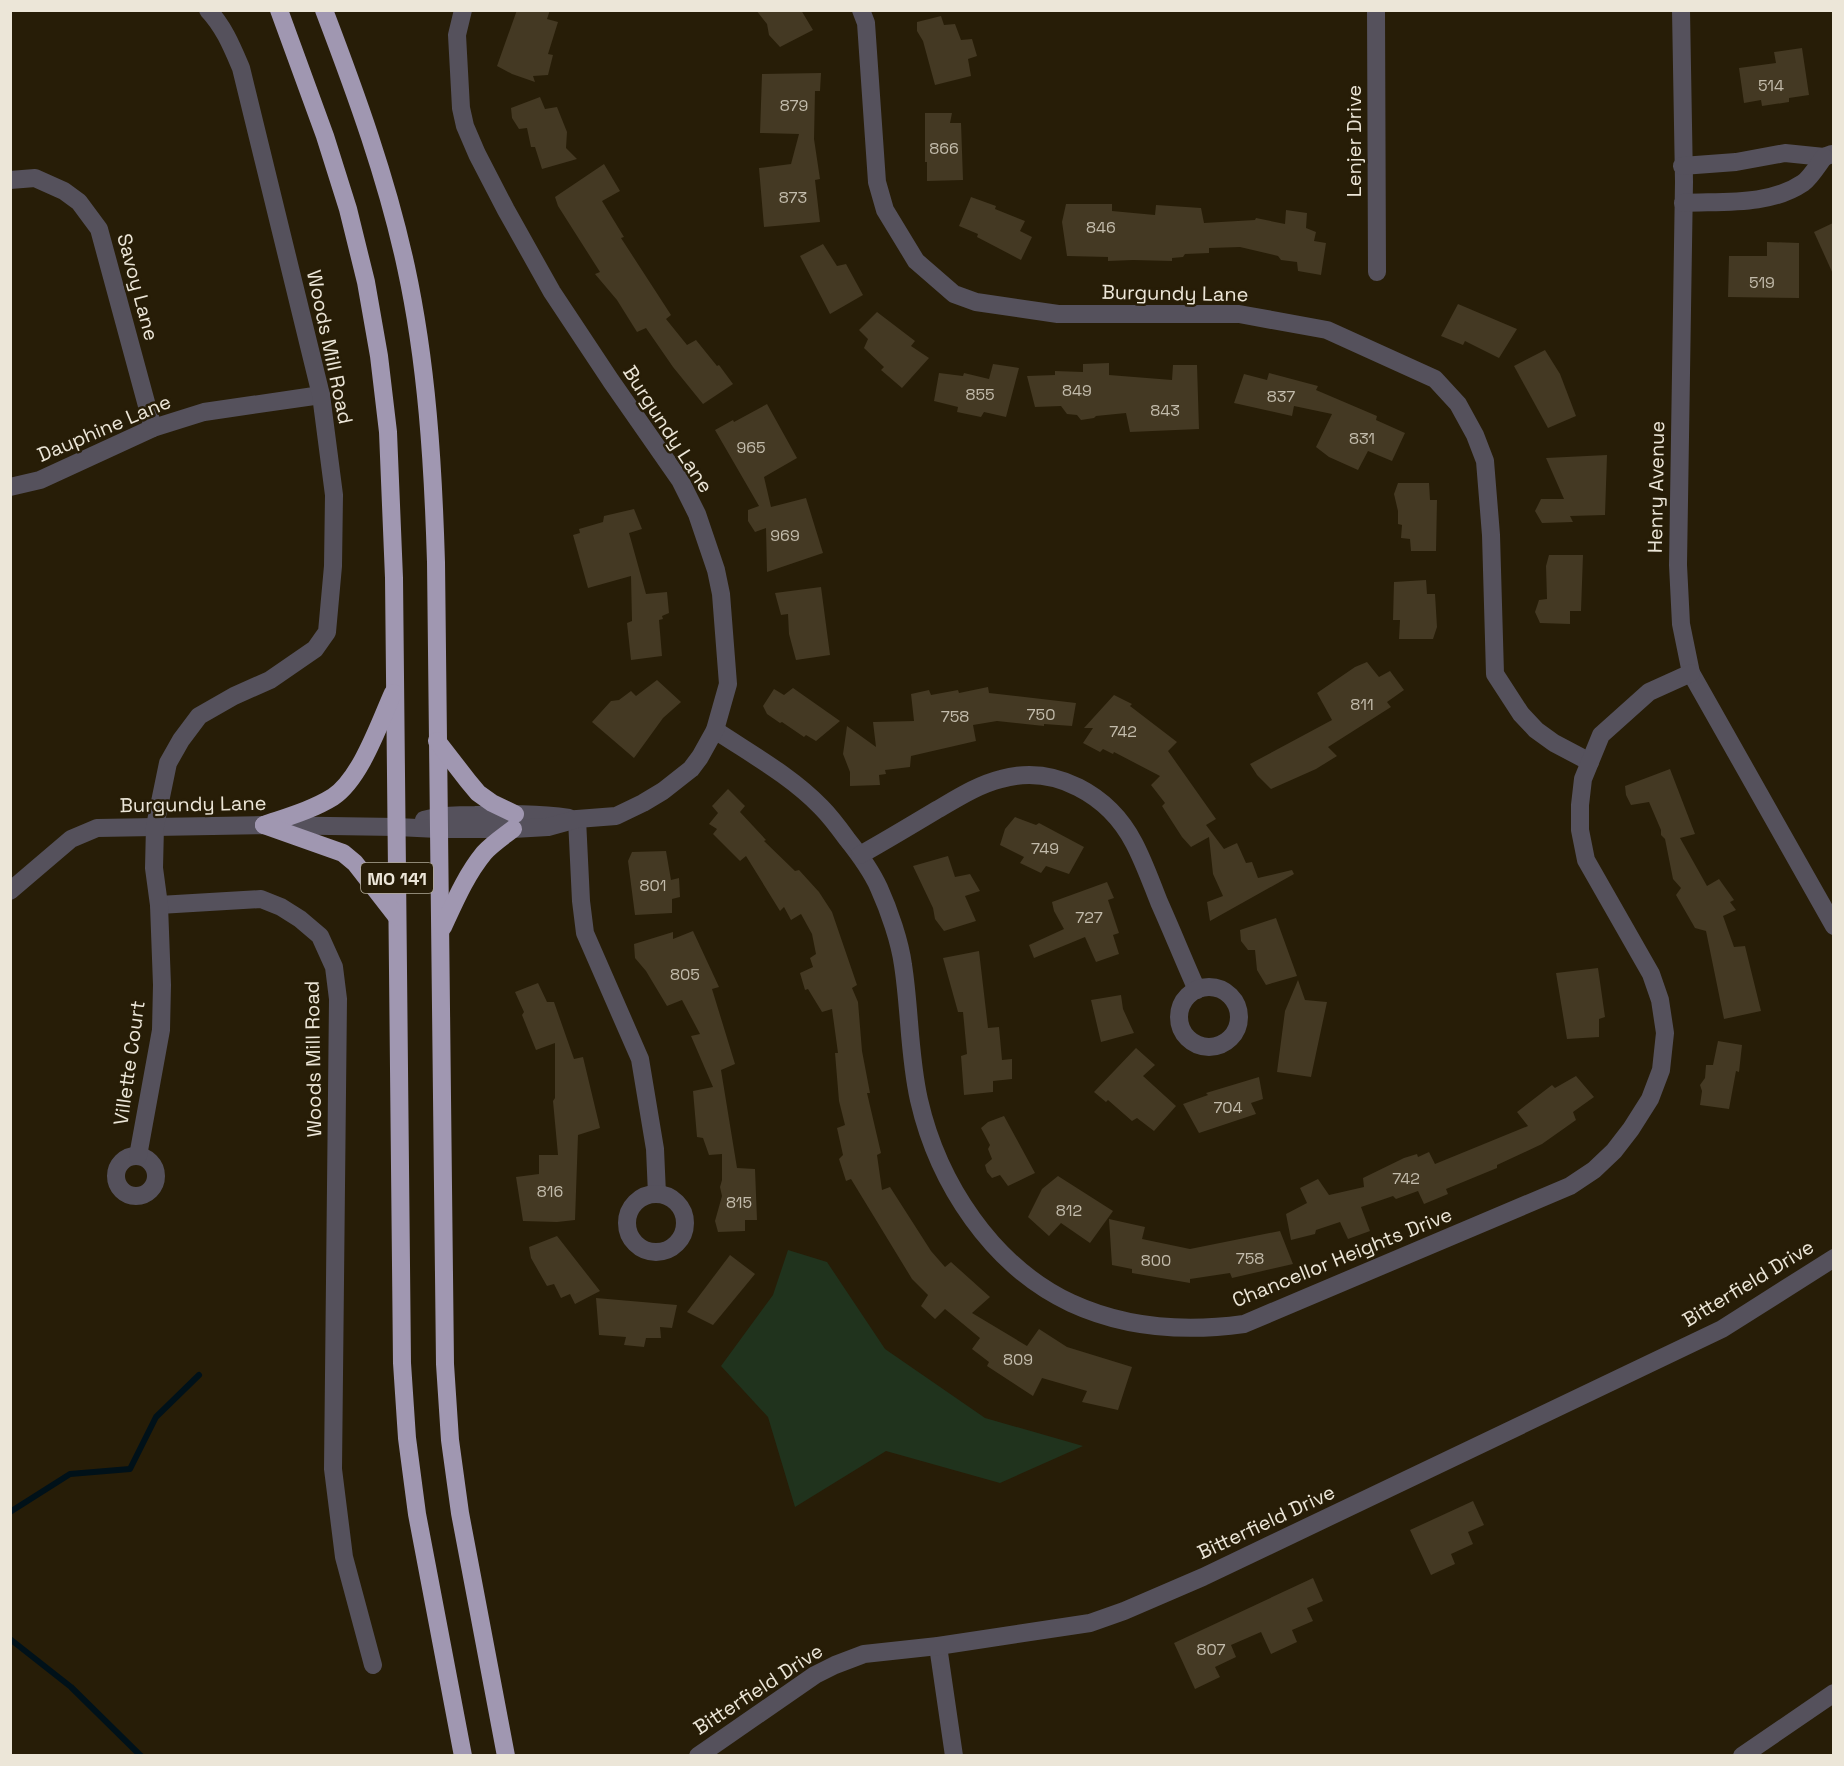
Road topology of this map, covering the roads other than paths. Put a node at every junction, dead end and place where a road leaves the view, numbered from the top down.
1 (208, 10) edge
2 (279, 10) edge
3 (324, 10) edge
4 (463, 10) edge
5 (861, 10) edge
6 (1376, 10) edge
7 (1681, 10) edge
8 (1829, 155) edge
9 (1682, 166) junction
10 (10, 180) edge
11 (1683, 203) junction
12 (1377, 272) dead end
13 (321, 395) junction
14 (153, 428) junction
15 (10, 487) edge
16 (1691, 673) junction
17 (395, 689) junction
18 (715, 730) junction
19 (437, 741) junction
20 (1590, 762) junction
21 (577, 819) junction
22 (438, 822) junction
23 (514, 822) junction
24 (264, 825) junction
25 (155, 826) junction
26 (397, 827) junction
27 (860, 855) junction
28 (10, 891) edge
29 (159, 905) junction
30 (397, 917) junction
31 (1833, 926) edge
32 (440, 934) junction
33 (1197, 990) dead end
34 (138, 1156) dead end
35 (657, 1194) dead end
36 (1833, 1258) edge
37 (938, 1646) junction
38 (373, 1665) dead end
39 (1833, 1693) edge
40 (463, 1755) edge
41 (506, 1755) edge
42 (698, 1755) edge
43 (954, 1755) edge
44 (1742, 1755) edge

1 - 13 street, Woods Mill Road
2 - 17 highway, MO 141
3 - 19 highway, MO 141
4 - 18 street, Burgundy Lane
5 - 20 street, Burgundy Lane
6 - 12 street, Lenjer Drive
7 - 9 street, Henry Avenue
8 - 9 street
8 - 11 street
9 - 11 street, Henry Avenue
10 - 14 street, Savoy Lane
11 - 16 street, Henry Avenue
13 - 14 street, Dauphine Lane
13 - 25 street, Woods Mill Road
14 - 15 street, Dauphine Lane
16 - 20 street, Chancellor Heights Drive
16 - 31 street, Henry Avenue
17 - 24 highway
17 - 26 highway, MO 141
18 - 21 street, Burgundy Lane
18 - 27 street, Chancellor Heights Drive
19 - 22 highway, MO 141
19 - 23 highway
20 - 27 street, Chancellor Heights Drive
21 - 23 street, Burgundy Lane
21 - 35 street
22 - 23 street, Burgundy Lane
22 - 26 street, Burgundy Lane
22 - 32 highway, MO 141
23 - 32 highway
24 - 25 street, Burgundy Lane
24 - 26 street, Burgundy Lane
24 - 30 highway
25 - 28 street, Burgundy Lane
25 - 29 street, Woods Mill Road
26 - 30 highway, MO 141
27 - 33 street
29 - 34 street, Villette Court
29 - 38 street, Woods Mill Road
30 - 40 highway, MO 141
32 - 41 highway, MO 141
36 - 37 street, Bitterfield Drive
37 - 42 street, Bitterfield Drive
37 - 43 street
39 - 44 street

